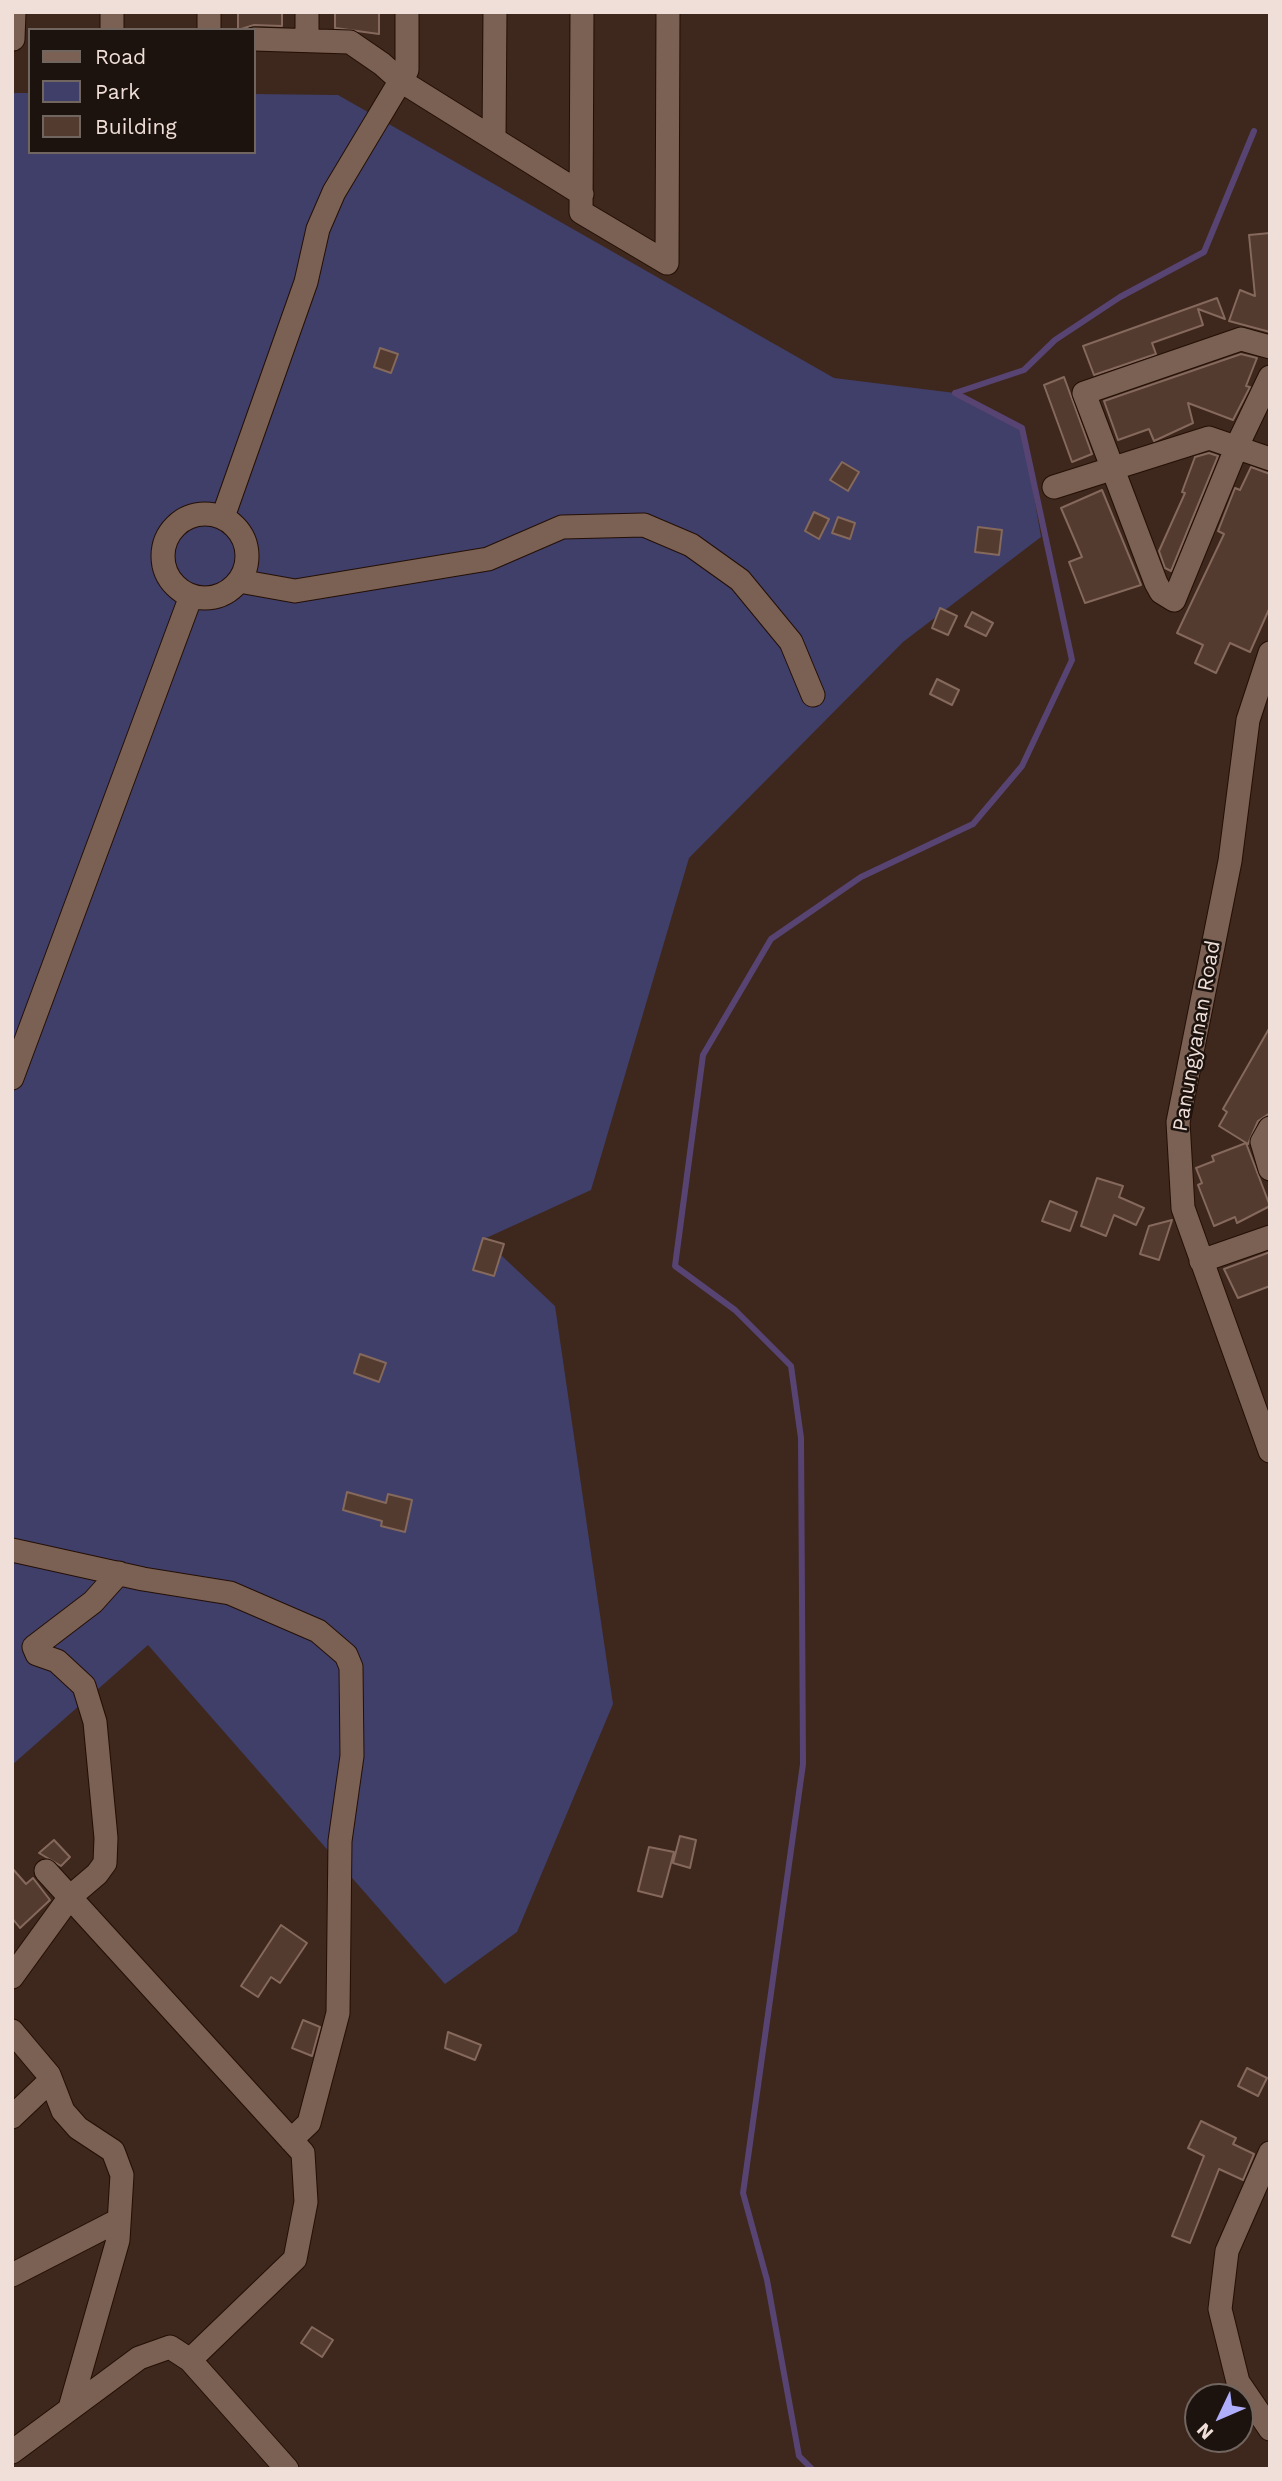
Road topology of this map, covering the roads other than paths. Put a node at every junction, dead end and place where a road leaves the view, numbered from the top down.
1 (14, 12) edge
2 (307, 12) edge
3 (407, 12) edge
4 (495, 12) edge
5 (582, 12) edge
6 (668, 12) edge
7 (18, 39) edge
8 (256, 39) edge
9 (307, 39) junction
10 (401, 81) junction
11 (494, 138) junction
12 (582, 194) junction
13 (1270, 347) edge
14 (1270, 377) edge
15 (1237, 446) junction
16 (1270, 459) edge
17 (1111, 467) junction
18 (1055, 487) dead end
19 (223, 517) junction
20 (239, 581) junction
21 (191, 596) junction
22 (1270, 653) edge
23 (813, 695) dead end
24 (12, 1078) edge
25 (1270, 1128) edge
26 (1270, 1168) edge
27 (1270, 1237) edge
28 (1201, 1261) junction
29 (1270, 1451) edge
30 (12, 1549) edge
31 (120, 1573) junction
32 (46, 1871) dead end
33 (70, 1897) junction
34 (12, 1978) edge
35 (12, 2031) edge
36 (51, 2080) junction
37 (12, 2117) edge
38 (291, 2140) junction
39 (1270, 2153) edge
40 (119, 2220) junction
41 (12, 2275) edge
42 (190, 2360) junction
43 (70, 2408) junction
44 (1270, 2429) edge
45 (12, 2452) edge
46 (287, 2469) edge

1 - 7 street
2 - 9 street
3 - 10 street
4 - 11 street
5 - 12 street
6 - 12 street
8 - 9 street
9 - 10 street
10 - 11 street
10 - 19 street
11 - 12 street
13 - 17 street
14 - 15 street
15 - 16 street
15 - 17 street
15 - 17 street
17 - 18 street
19 - 20 street
19 - 21 street
20 - 21 street
20 - 23 street
21 - 24 street
22 - 28 street, Panungyanan Road
25 - 26 street
27 - 28 street
28 - 29 street, Panungyanan Road
30 - 31 street
31 - 33 street
31 - 38 street
32 - 33 street
33 - 34 street
33 - 38 street
35 - 36 street
36 - 37 street
36 - 40 street
38 - 42 street
39 - 44 street
40 - 41 street
40 - 43 street
42 - 43 street
42 - 46 street
43 - 45 street

